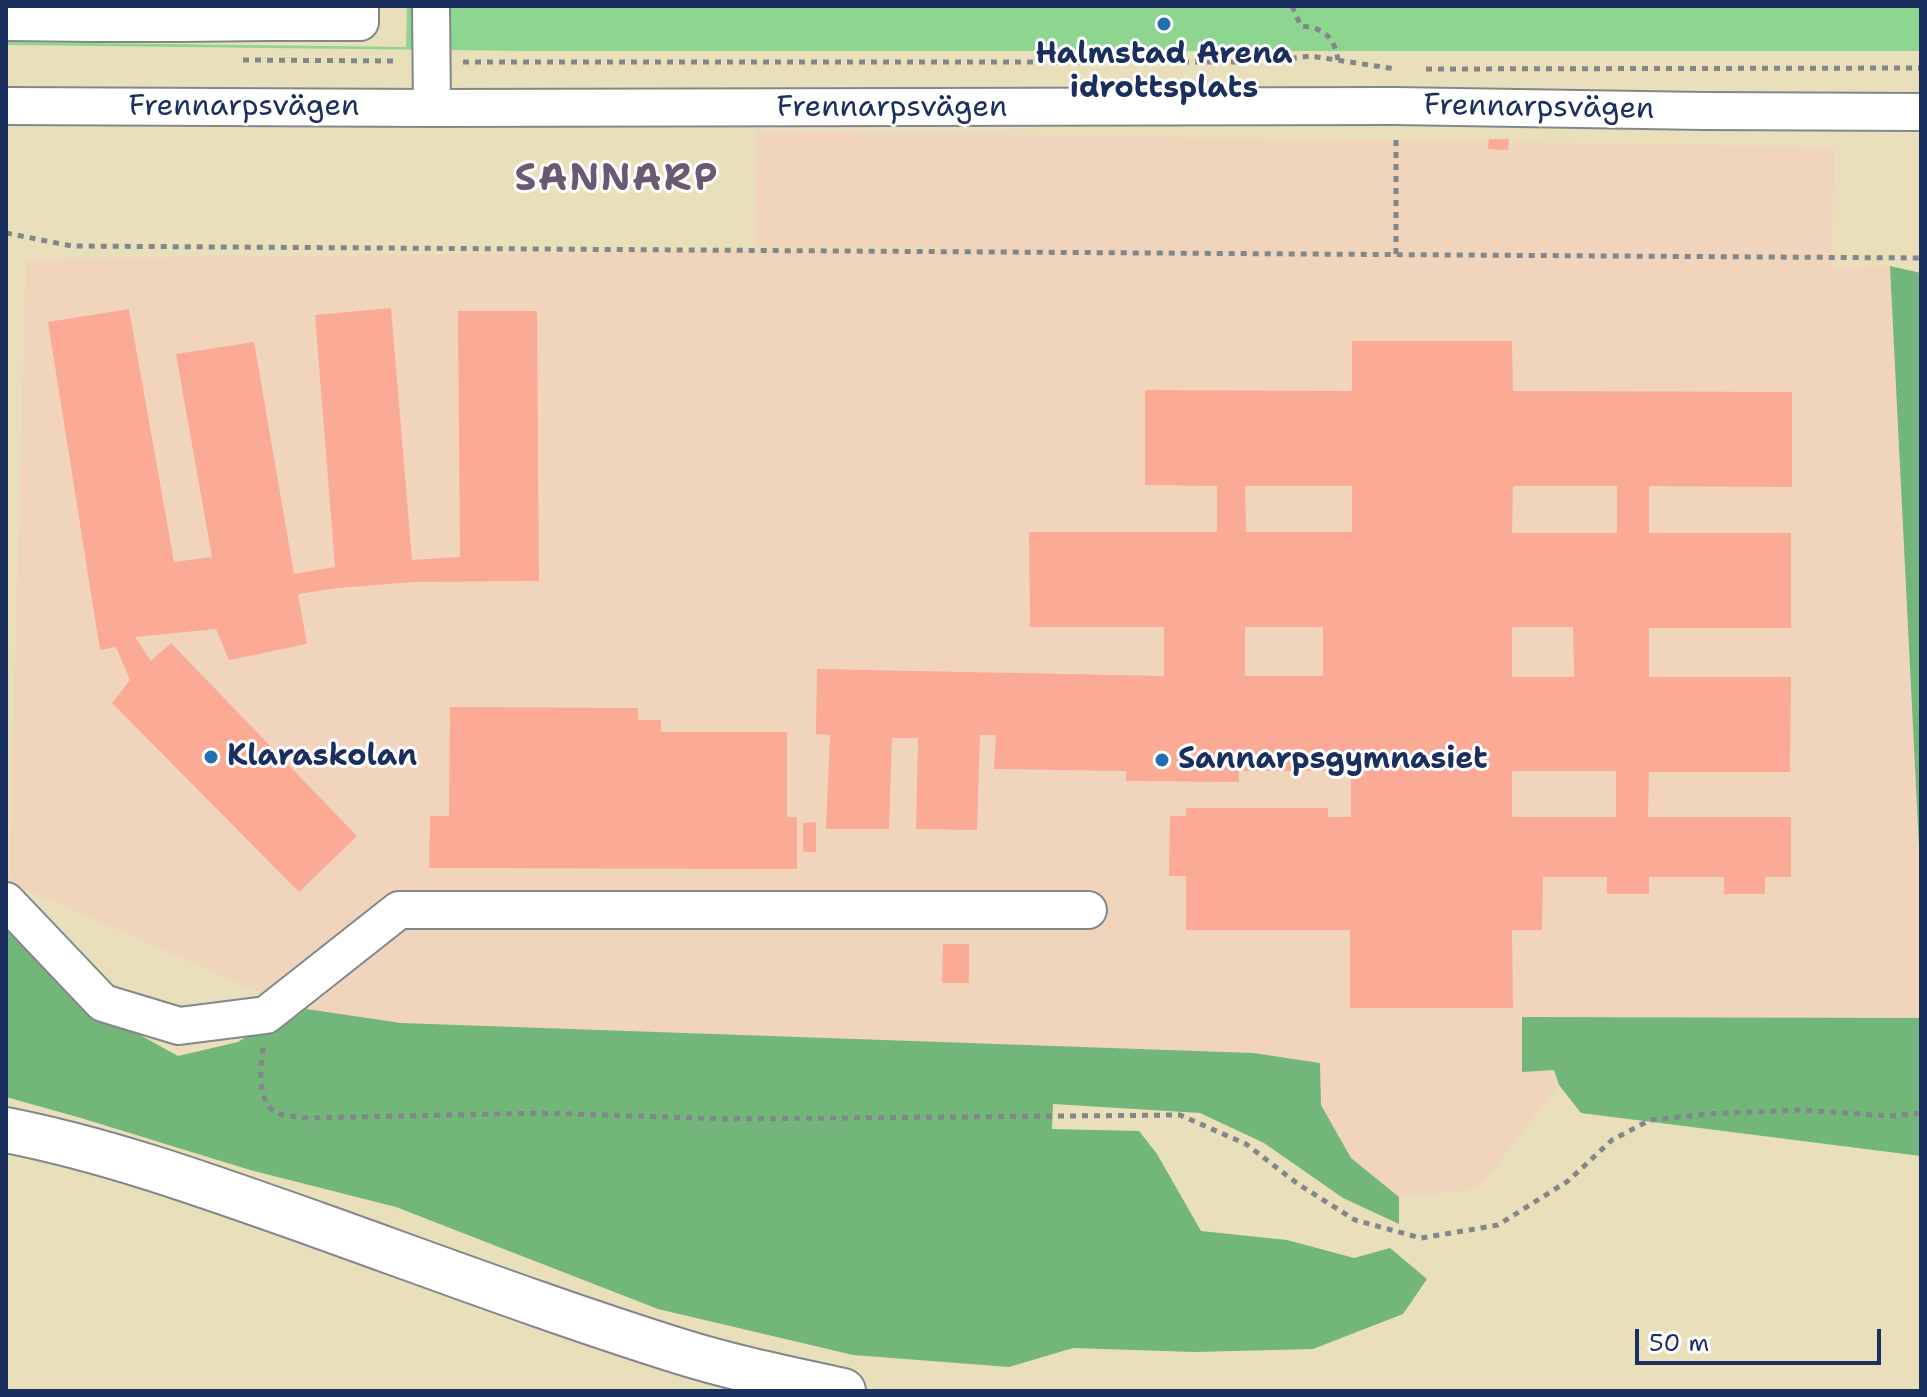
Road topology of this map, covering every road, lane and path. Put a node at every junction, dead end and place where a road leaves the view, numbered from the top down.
1 (360, 6) edge
2 (431, 6) edge
3 (1292, 6) edge
4 (269, 14) edge
5 (94, 15) edge
6 (181, 15) edge
7 (6, 22) edge
8 (243, 60) dead end
9 (1338, 60) junction
10 (432, 62) junction
11 (1921, 68) edge
12 (1412, 69) dead end
13 (6, 106) edge
14 (1395, 106) junction
15 (432, 108) junction
16 (1921, 112) edge
17 (6, 233) edge
18 (1396, 255) junction
19 (1921, 258) edge
20 (6, 901) edge
21 (1088, 910) dead end
22 (266, 1015) junction
23 (1921, 1113) edge
24 (6, 1130) edge
25 (843, 1391) edge

1 - 4 street
2 - 10 street
3 - 9 path
4 - 6 street
5 - 6 street
5 - 7 street
8 - 10 path
9 - 10 path
9 - 14 path
10 - 15 street
11 - 12 path
13 - 15 street, Frennarpsvägen
14 - 15 street, Frennarpsvägen
14 - 16 street, Frennarpsvägen
14 - 18 path
17 - 18 path
18 - 19 path
20 - 22 street
21 - 22 street
22 - 23 path
24 - 25 highway

